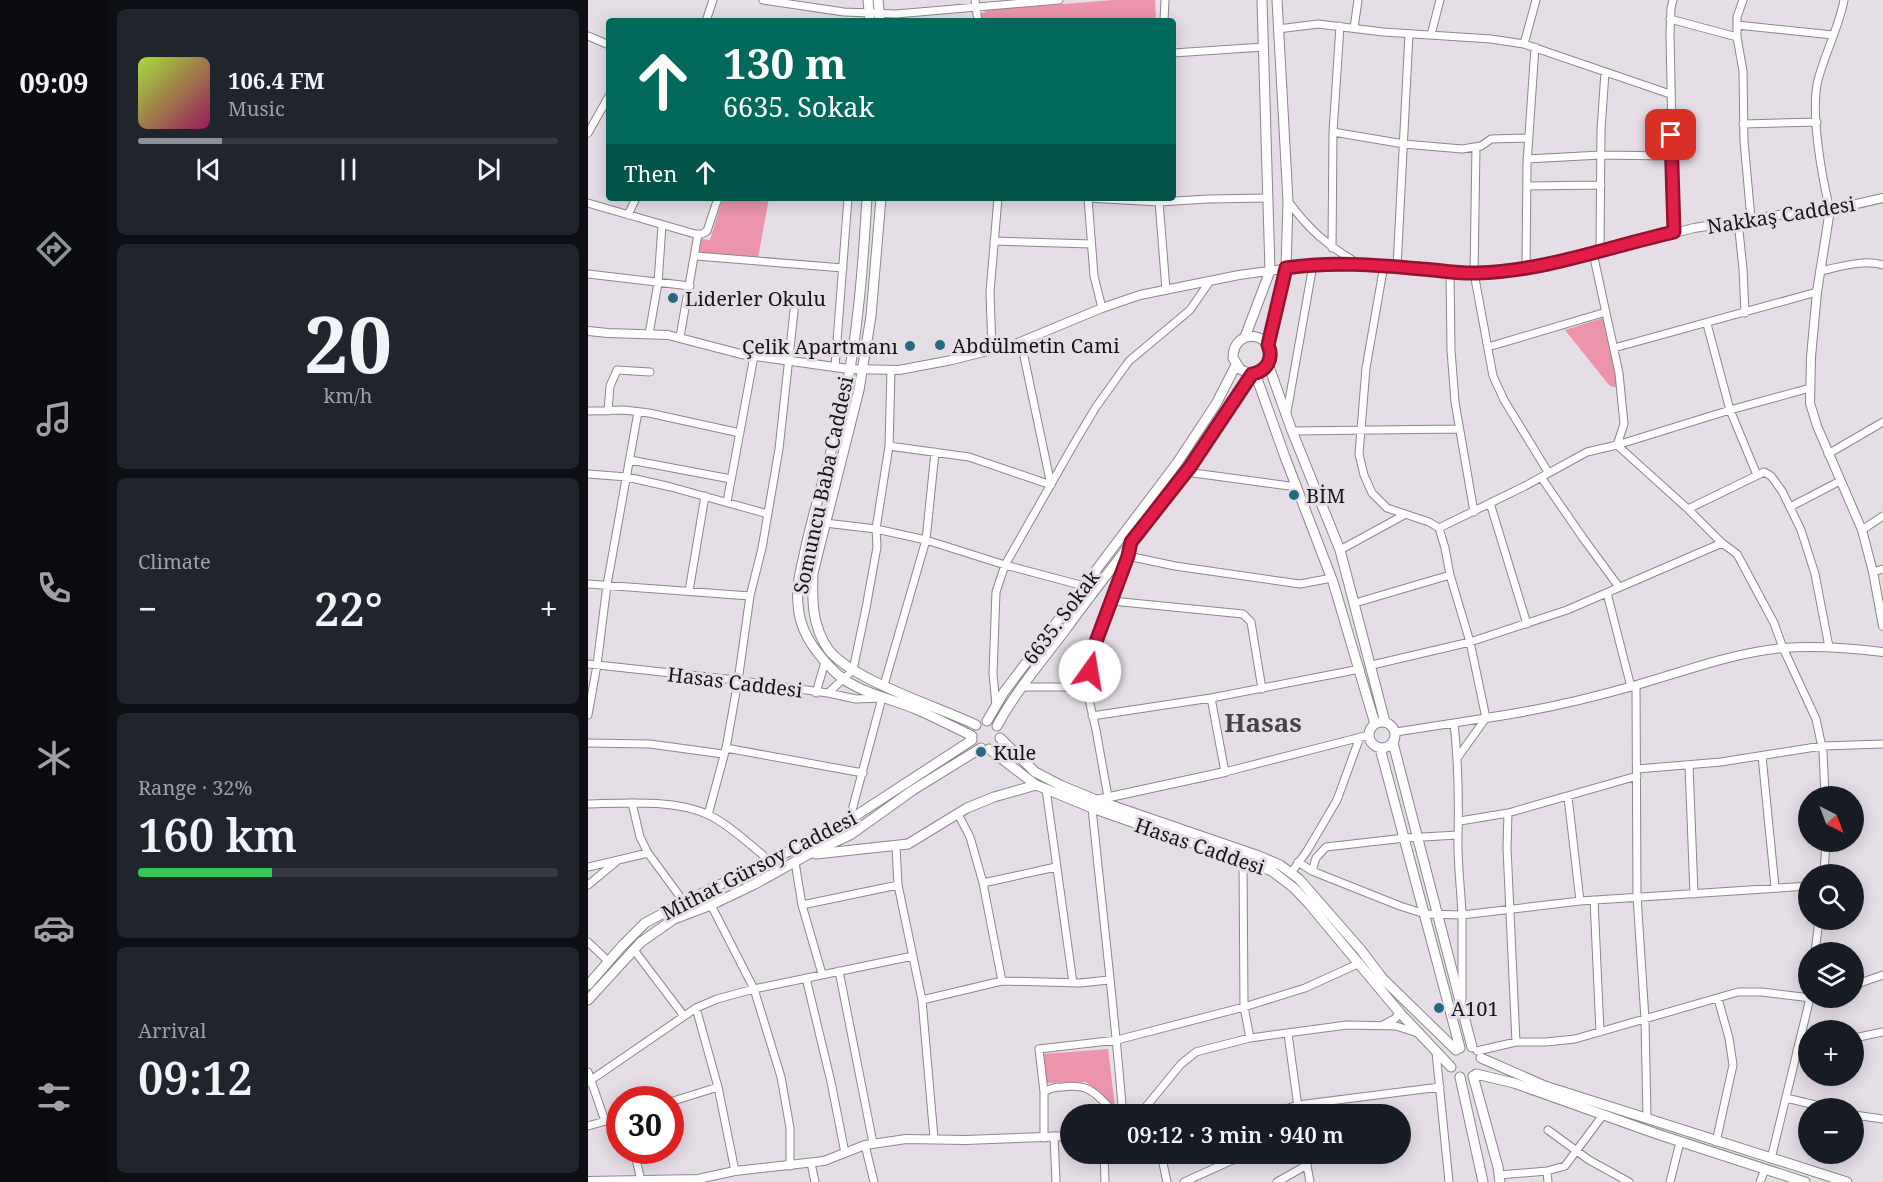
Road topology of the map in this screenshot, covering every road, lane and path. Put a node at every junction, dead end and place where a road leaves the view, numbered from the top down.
1 (713, 0) edge
2 (763, 0) edge
3 (868, 0) edge
4 (878, 0) edge
5 (1059, 0) edge
6 (1165, 0) edge
7 (1262, 0) edge
8 (1277, 0) edge
9 (1358, 0) edge
10 (1440, 0) edge
11 (1536, 0) edge
12 (1673, 0) edge
13 (1743, 0) edge
14 (1844, 0) edge
15 (793, 3) edge
16 (976, 3) edge
17 (844, 12) junction
18 (875, 17) edge
19 (707, 18) edge
20 (844, 18) edge
21 (978, 18) edge
22 (1164, 18) edge
23 (1670, 19) junction
24 (1737, 25) junction
25 (1340, 26) junction
26 (1354, 27) junction
27 (1278, 29) junction
28 (1409, 34) junction
29 (1431, 35) junction
30 (1833, 35) junction
31 (588, 36) edge
32 (1737, 37) junction
33 (606, 44) edge
34 (1524, 44) junction
35 (1264, 47) junction
36 (1535, 47) junction
37 (1176, 53) edge
38 (1605, 72) junction
39 (1670, 94) junction
40 (606, 101) edge
41 (1817, 122) junction
42 (1743, 124) junction
43 (1333, 132) junction
44 (588, 133) edge
45 (1528, 138) junction
46 (1404, 144) junction
47 (1476, 147) junction
48 (1601, 155) junction
49 (1672, 156) junction
50 (1527, 159) junction
51 (1601, 185) junction
52 (1527, 186) junction
53 (1268, 198) junction
54 (1883, 198) edge
55 (1176, 200) edge
56 (635, 201) edge
57 (717, 201) edge
58 (848, 201) edge
59 (867, 201) edge
60 (881, 201) edge
61 (998, 201) edge
62 (1088, 201) edge
63 (1159, 201) edge
64 (1288, 201) junction
65 (588, 203) edge
66 (1830, 210) junction
67 (628, 215) junction
68 (1751, 219) junction
69 (1738, 221) junction
70 (662, 225) junction
71 (1674, 232) junction
72 (698, 234) junction
73 (994, 241) junction
74 (1091, 243) junction
75 (1332, 248) junction
76 (1597, 252) junction
77 (696, 256) junction
78 (1313, 265) junction
79 (1361, 265) junction
80 (1384, 265) junction
81 (1883, 265) edge
82 (1397, 267) junction
83 (843, 268) junction
84 (1286, 268) junction
85 (1526, 269) junction
86 (1270, 271) junction
87 (1450, 271) junction
88 (1820, 271) junction
89 (1474, 273) junction
90 (588, 274) edge
91 (1210, 281) junction
92 (658, 283) junction
93 (690, 286) junction
94 (1166, 290) junction
95 (1817, 292) junction
96 (1102, 308) junction
97 (794, 311) dead end
98 (1606, 312) junction
99 (1744, 313) junction
100 (1707, 324) junction
101 (588, 330) edge
102 (650, 334) junction
103 (680, 337) junction
104 (1245, 337) junction
105 (1020, 342) junction
106 (1268, 345) junction
107 (1488, 347) junction
108 (1614, 348) junction
109 (992, 350) junction
110 (754, 356) junction
111 (790, 362) junction
112 (1236, 364) junction
113 (1268, 364) junction
114 (835, 368) junction
115 (849, 369) junction
116 (862, 370) junction
117 (891, 370) junction
118 (650, 372) dead end
119 (1254, 373) junction
120 (1810, 388) junction
121 (1730, 410) junction
122 (588, 411) edge
123 (608, 411) junction
124 (638, 412) junction
125 (1286, 415) junction
126 (1883, 422) edge
127 (1459, 429) junction
128 (1292, 430) junction
129 (1361, 431) junction
130 (740, 433) junction
131 (1617, 445) junction
132 (889, 446) junction
133 (935, 452) junction
134 (1828, 454) junction
135 (630, 460) junction
136 (1186, 472) junction
137 (588, 474) edge
138 (1545, 474) junction
139 (1757, 475) junction
140 (627, 477) junction
141 (731, 479) junction
142 (1840, 481) junction
143 (1051, 485) junction
144 (1297, 487) junction
145 (705, 496) junction
146 (727, 502) junction
147 (1490, 503) junction
148 (1790, 507) junction
149 (1688, 509) junction
150 (1473, 512) junction
151 (768, 514) junction
152 (1404, 514) junction
153 (1883, 516) edge
154 (825, 524) junction
155 (1439, 528) junction
156 (876, 530) junction
157 (1862, 530) junction
158 (926, 540) junction
159 (1131, 542) junction
160 (1722, 543) junction
161 (1340, 550) junction
162 (1128, 556) junction
163 (1005, 565) junction
164 (1883, 569) edge
165 (1873, 572) junction
166 (1450, 575) junction
167 (1332, 578) junction
168 (588, 584) edge
169 (607, 585) junction
170 (1084, 586) junction
171 (1619, 587) junction
172 (689, 591) junction
173 (1607, 593) junction
174 (750, 596) junction
175 (1112, 601) junction
176 (1355, 603) junction
177 (1527, 624) junction
178 (1883, 626) edge
179 (1470, 642) junction
180 (1829, 647) junction
181 (1783, 648) junction
182 (1883, 652) edge
183 (825, 662) junction
184 (588, 664) edge
185 (597, 665) junction
186 (1372, 665) junction
187 (1360, 669) junction
188 (853, 670) junction
189 (843, 680) junction
190 (738, 681) junction
191 (884, 685) junction
192 (1634, 686) junction
193 (1023, 687) junction
194 (1086, 687) junction
195 (1262, 689) junction
196 (816, 693) junction
197 (828, 693) junction
198 (882, 698) junction
199 (1211, 698) junction
200 (996, 705) junction
201 (588, 716) edge
202 (1092, 716) junction
203 (1486, 718) junction
204 (987, 721) junction
205 (1385, 722) junction
206 (1454, 723) junction
207 (1375, 724) junction
208 (976, 725) junction
209 (997, 726) junction
210 (1396, 732) junction
211 (1365, 736) junction
212 (972, 738) junction
213 (999, 738) junction
214 (588, 743) edge
215 (1393, 743) junction
216 (1883, 744) edge
217 (1822, 746) junction
218 (985, 748) junction
219 (1380, 748) junction
220 (724, 751) junction
221 (1761, 756) junction
222 (1458, 757) junction
223 (1689, 765) junction
224 (1226, 772) junction
225 (1637, 772) junction
226 (863, 773) junction
227 (1036, 785) junction
228 (1824, 786) edge
229 (1046, 789) junction
230 (1108, 797) junction
231 (1568, 797) junction
232 (632, 803) junction
233 (588, 804) edge
234 (1094, 804) junction
235 (1508, 813) junction
236 (958, 814) junction
237 (708, 815) junction
238 (850, 820) junction
239 (1460, 821) junction
240 (1458, 835) junction
241 (1405, 838) junction
242 (1417, 838) junction
243 (896, 846) junction
244 (648, 853) junction
245 (807, 855) junction
246 (619, 860) junction
247 (770, 860) junction
248 (1244, 860) junction
249 (795, 862) junction
250 (1298, 862) junction
251 (588, 867) edge
252 (1056, 867) junction
253 (1312, 871) junction
254 (1291, 873) junction
255 (983, 883) junction
256 (588, 885) edge
257 (898, 885) junction
258 (1798, 886) edge
259 (1775, 887) junction
260 (1694, 894) junction
261 (1637, 896) junction
262 (1594, 900) junction
263 (1580, 901) junction
264 (684, 902) junction
265 (711, 905) junction
266 (802, 905) junction
267 (1510, 909) junction
268 (1425, 914) junction
269 (1437, 915) junction
270 (1462, 915) junction
271 (588, 942) edge
272 (634, 950) junction
273 (913, 956) junction
274 (609, 962) junction
275 (1360, 963) junction
276 (839, 971) junction
277 (822, 975) junction
278 (1883, 975) edge
279 (806, 978) junction
280 (1109, 980) junction
281 (1002, 981) junction
282 (1864, 982) edge
283 (1072, 983) junction
284 (588, 985) edge
285 (754, 989) junction
286 (1798, 996) edge
287 (1718, 999) junction
288 (588, 1000) edge
289 (922, 1000) junction
290 (1244, 1007) junction
291 (696, 1008) junction
292 (1396, 1008) junction
293 (1808, 1008) edge
294 (1462, 1009) junction
295 (684, 1016) junction
296 (1645, 1019) junction
297 (1380, 1025) junction
298 (1600, 1032) junction
299 (1883, 1032) edge
300 (1288, 1034) junction
301 (1420, 1034) junction
302 (1864, 1036) edge
303 (1250, 1038) junction
304 (1117, 1040) junction
305 (1516, 1042) junction
306 (1458, 1049) junction
307 (1436, 1050) junction
308 (1797, 1050) joint
309 (1477, 1052) junction
310 (1451, 1067) junction
311 (588, 1072) edge
312 (1475, 1075) junction
313 (1460, 1077) junction
314 (590, 1081) edge
315 (718, 1087) junction
316 (1440, 1087) junction
317 (1044, 1092) junction
318 (684, 1098) edge
319 (1786, 1098) junction
320 (1798, 1101) edge
321 (1105, 1104) edge
322 (1121, 1104) edge
323 (1149, 1104) edge
324 (1298, 1104) edge
325 (1306, 1104) edge
326 (1603, 1115) junction
327 (1864, 1116) edge
328 (1647, 1119) junction
329 (1883, 1119) edge
330 (605, 1121) joint
331 (588, 1126) edge
332 (1548, 1130) dead end
333 (1054, 1137) junction
334 (1060, 1137) edge
335 (934, 1138) junction
336 (1044, 1138) junction
337 (1680, 1142) junction
338 (1716, 1142) junction
339 (869, 1144) junction
340 (1576, 1151) junction
341 (844, 1153) junction
342 (1771, 1159) junction
343 (811, 1163) junction
344 (637, 1164) edge
345 (1104, 1164) edge
346 (1164, 1164) edge
347 (1224, 1164) edge
348 (1307, 1165) joint
349 (790, 1166) junction
350 (1765, 1169) junction
351 (735, 1171) junction
352 (1546, 1171) junction
353 (1500, 1178) edge
354 (588, 1181) edge
355 (641, 1181) edge
356 (698, 1181) edge
357 (815, 1182) edge
358 (874, 1182) edge
359 (1056, 1182) edge
360 (1105, 1182) edge
361 (1167, 1182) edge
362 (1184, 1182) edge
363 (1277, 1182) edge
364 (1310, 1182) edge
365 (1449, 1182) edge
366 (1483, 1182) edge
367 (1548, 1182) edge
368 (1629, 1182) edge
369 (1671, 1182) edge
370 (1760, 1182) edge
371 (1805, 1182) edge
372 (1847, 1182) edge

1 - 19 street
2 - 15 street
3 - 18 main road
4 - 18 main road
5 - 16 street
6 - 22 street
7 - 35 main road
8 - 27 main road
9 - 26 street
10 - 29 street
11 - 34 street
12 - 23 street
13 - 24 street
14 - 30 street
15 - 17 street
16 - 18 street
16 - 21 street
17 - 18 street
17 - 20 street
23 - 32 street
23 - 39 street
24 - 30 street
24 - 32 street
25 - 26 street
25 - 27 street
25 - 43 street
26 - 28 street
27 - 64 main road
28 - 29 street
28 - 46 street
29 - 34 street
30 - 41 street
31 - 33 street
32 - 42 street
34 - 36 street
35 - 37 street
35 - 53 main road
36 - 38 street
36 - 45 street
38 - 39 street
38 - 48 street
39 - 49 street
40 - 44 street
41 - 42 street
41 - 66 street
42 - 68 street
43 - 46 street
43 - 75 street
45 - 47 street
45 - 50 street
46 - 47 street
46 - 82 street
47 - 89 street
48 - 49 street
48 - 50 street
48 - 51 street
49 - 71 street
50 - 52 street
51 - 52 street
51 - 76 street
52 - 85 street
53 - 55 street
53 - 86 main road
54 - 66 street, Nakkaş Caddesi
56 - 67 street
57 - 72 street
58 - 83 street
59 - 115 main road, Somuncu Baba Caddesi
60 - 116 main road, Somuncu Baba Caddesi
61 - 73 street
62 - 74 street
63 - 94 street
64 - 75 street
64 - 84 main road
65 - 67 street
66 - 68 street, Nakkaş Caddesi
66 - 88 street
67 - 70 street
68 - 69 street, Nakkaş Caddesi
69 - 71 street, Nakkaş Caddesi
69 - 99 street
70 - 72 street
70 - 92 street
71 - 76 street, Nakkaş Caddesi
72 - 77 street
73 - 74 street
73 - 109 street
74 - 96 street
75 - 79 street
76 - 85 street, Nakkaş Caddesi
76 - 98 street
77 - 83 street
77 - 93 street
78 - 79 street, Nakkaş Caddesi
78 - 84 street, Nakkaş Caddesi
78 - 125 street
79 - 80 street, Nakkaş Caddesi
80 - 82 street, Nakkaş Caddesi
80 - 129 street
81 - 88 street
82 - 87 street, Nakkaş Caddesi
83 - 114 street
84 - 86 street, Nakkaş Caddesi
84 - 106 main road
85 - 89 street, Nakkaş Caddesi
86 - 91 street, Nakkaş Caddesi
86 - 104 main road
87 - 89 street, Nakkaş Caddesi
87 - 127 street
88 - 95 street
89 - 107 street
90 - 92 street
91 - 94 street, Nakkaş Caddesi
91 - 143 street
92 - 93 street
92 - 102 street
93 - 103 street
94 - 96 street, Nakkaş Caddesi
95 - 99 street
95 - 120 street
96 - 105 street, Nakkaş Caddesi
97 - 111 street
98 - 107 street
98 - 108 street
99 - 100 street
100 - 108 street
100 - 121 street
101 - 102 street, Nakkaş Caddesi
102 - 103 street, Nakkaş Caddesi
103 - 110 street, Nakkaş Caddesi
104 - 106 main road
104 - 112 main road
105 - 109 street, Nakkaş Caddesi
105 - 143 street
106 - 113 main road
107 - 138 street
108 - 131 street
109 - 117 street, Nakkaş Caddesi
110 - 111 street, Nakkaş Caddesi
110 - 130 street
111 - 114 street, Nakkaş Caddesi
111 - 151 street
112 - 119 main road
112 - 170 main road, 6635. Sokak
113 - 119 main road
113 - 125 main road
114 - 115 street, Nakkaş Caddesi
115 - 116 street, Nakkaş Caddesi
115 - 183 main road, Somuncu Baba Caddesi
116 - 117 street, Nakkaş Caddesi
116 - 154 main road, Somuncu Baba Caddesi
117 - 132 street
118 - 123 street
119 - 136 main road, 6635. Sokak
119 - 144 main road
120 - 121 street
120 - 134 street
121 - 131 street
121 - 139 street
122 - 123 street
123 - 124 street
124 - 130 street
124 - 135 street
125 - 128 main road
126 - 134 street
127 - 129 street
127 - 150 street
128 - 129 street
128 - 161 main road
129 - 152 street
130 - 141 street
131 - 138 street
131 - 149 street
132 - 133 street
132 - 156 street
133 - 143 street
133 - 158 street
134 - 142 street
135 - 140 street
135 - 141 street
136 - 144 street
136 - 159 main road, 6635. Sokak
137 - 140 street
138 - 147 street
138 - 171 street
139 - 148 street
139 - 149 street
140 - 145 street
140 - 169 street
141 - 146 street
142 - 148 street
142 - 157 street
143 - 163 street
144 - 167 main road
145 - 146 street
145 - 172 street
146 - 151 street
147 - 150 street
147 - 177 street
148 - 180 street
149 - 160 street
150 - 155 street
151 - 174 street
152 - 155 street
152 - 161 street
153 - 157 street
154 - 156 street
154 - 188 main road, Somuncu Baba Caddesi
155 - 166 street
156 - 158 street
156 - 188 street
157 - 165 street
158 - 163 street
158 - 191 street
159 - 162 street
159 - 193 main road, 6635. Sokak
160 - 171 street
160 - 181 street
161 - 176 main road
162 - 167 street
162 - 175 street
163 - 170 street
163 - 200 street
164 - 165 street
165 - 178 street
166 - 176 street
166 - 179 street
167 - 187 main road
168 - 169 street
169 - 172 street
169 - 185 street
170 - 200 main road, 6635. Sokak
171 - 173 street
172 - 174 street
173 - 177 street
173 - 192 street
174 - 190 street
175 - 194 street
175 - 195 street
176 - 186 main road
177 - 179 street
179 - 186 street
179 - 203 street
180 - 181 street
180 - 182 street
181 - 192 street
181 - 217 street
183 - 189 main road, Somuncu Baba Caddesi
183 - 196 street
184 - 185 street, Hasas Caddesi
185 - 190 street, Hasas Caddesi
185 - 201 street
186 - 205 main road
187 - 195 street
187 - 207 main road
188 - 189 street
188 - 191 main road, Somuncu Baba Caddesi
189 - 197 street
189 - 198 main road, Somuncu Baba Caddesi
190 - 196 street, Hasas Caddesi
190 - 220 street
191 - 208 main road, Somuncu Baba Caddesi
192 - 203 street
192 - 225 street
193 - 194 street
193 - 209 main road, 6635. Sokak
194 - 202 street
195 - 199 street
196 - 197 street, Hasas Caddesi
197 - 198 street, Hasas Caddesi
198 - 212 main road, Somuncu Baba Caddesi
198 - 226 street
199 - 202 street
199 - 224 street
200 - 204 main road, 6635. Sokak
202 - 230 street
203 - 206 street
203 - 222 street
204 - 208 main road
204 - 209 main road
205 - 207 main road
205 - 210 main road
206 - 210 street
206 - 222 street
207 - 211 main road
208 - 212 main road
209 - 213 main road
210 - 215 main road
211 - 219 main road
211 - 224 street
211 - 250 street
212 - 218 main road
212 - 238 main road, Mithat Gürsoy Caddesi
213 - 218 main road
213 - 234 main road, Hasas Caddesi
214 - 220 street
215 - 219 main road
215 - 242 main road
216 - 217 street
217 - 221 street
217 - 228 street
218 - 227 main road, Hasas Caddesi
218 - 245 main road, Mithat Gürsoy Caddesi
219 - 241 main road
220 - 226 street
220 - 237 street
221 - 223 street
221 - 259 street
222 - 239 street
223 - 225 street
223 - 260 street
224 - 230 street
225 - 231 street
225 - 261 street
226 - 238 street
227 - 229 main road, Hasas Caddesi
227 - 236 main road, Mithat Gürsoy Caddesi
229 - 234 main road, Hasas Caddesi
229 - 252 street
230 - 234 street
231 - 235 street
231 - 263 street
232 - 233 street
232 - 237 street
232 - 244 street
234 - 248 main road, Hasas Caddesi
234 - 254 main road, Hasas Caddesi
234 - 280 street
235 - 239 street
235 - 267 street
236 - 243 main road, Mithat Gürsoy Caddesi
236 - 255 street
237 - 247 street
238 - 247 main road, Mithat Gürsoy Caddesi
239 - 240 street
240 - 242 street
240 - 270 street
241 - 242 street
241 - 253 street
241 - 268 main road
242 - 269 main road
243 - 245 main road, Mithat Gürsoy Caddesi
243 - 257 street
244 - 246 street
244 - 264 street
245 - 249 main road, Mithat Gürsoy Caddesi
246 - 251 street
246 - 256 street
247 - 264 main road, Mithat Gürsoy Caddesi
248 - 275 main road, Hasas Caddesi
248 - 290 street
249 - 265 main road, Mithat Gürsoy Caddesi
249 - 266 street
250 - 253 street
250 - 254 street
252 - 255 street
252 - 283 street
253 - 268 street
254 - 306 main road, Hasas Caddesi
255 - 281 street
257 - 266 street
257 - 273 street
258 - 259 street
259 - 260 street
260 - 261 street
261 - 262 street
261 - 296 street
262 - 263 street
262 - 298 street
263 - 267 street
264 - 274 main road, Mithat Gürsoy Caddesi
265 - 272 main road, Mithat Gürsoy Caddesi
265 - 285 street
266 - 277 street
267 - 270 street
267 - 305 street
268 - 269 street
268 - 306 main road
269 - 270 street
269 - 294 main road
270 - 294 street
271 - 274 street
272 - 288 main road, Mithat Gürsoy Caddesi
272 - 295 street
273 - 276 street
273 - 289 street
274 - 284 main road, Mithat Gürsoy Caddesi
275 - 290 street
275 - 292 main road, Hasas Caddesi
276 - 277 street
276 - 339 street
277 - 279 street
278 - 282 street
279 - 285 street
279 - 341 street
280 - 283 street
280 - 304 street
281 - 283 street
281 - 289 street
285 - 291 street
285 - 349 street
286 - 287 street
287 - 296 street
287 - 338 street
289 - 335 street
290 - 303 street
290 - 304 street
291 - 295 street
291 - 315 street
292 - 297 street
292 - 301 main road, Hasas Caddesi
293 - 308 street
294 - 309 main road
295 - 314 street
296 - 298 street
296 - 328 street
297 - 300 street
297 - 301 street
298 - 305 street
299 - 302 street
300 - 303 street
300 - 324 street
301 - 307 main road, Hasas Caddesi
303 - 323 street
304 - 317 street
304 - 322 street
305 - 309 street
306 - 309 main road
306 - 310 main road
307 - 310 main road, Hasas Caddesi
307 - 316 street
308 - 319 street
309 - 312 main road
309 - 328 main road
310 - 313 main road
311 - 314 street
312 - 313 main road
312 - 326 main road
312 - 353 main road
313 - 366 main road
314 - 330 street
315 - 318 street
315 - 351 street
316 - 325 street
316 - 365 street
317 - 321 street
317 - 336 street
319 - 320 street
319 - 342 street
326 - 337 main road
326 - 340 street
327 - 329 street
328 - 338 main road
330 - 331 street
332 - 340 street
333 - 334 street
333 - 336 street
333 - 359 street
335 - 336 street
335 - 339 street
337 - 350 main road
337 - 369 street
338 - 342 main road
339 - 341 street
339 - 358 street
340 - 352 street
340 - 368 street
341 - 343 street
342 - 372 main road
343 - 349 street
343 - 357 street
344 - 355 street
345 - 360 street
346 - 361 street
347 - 362 street
348 - 363 street
348 - 364 street
349 - 351 street
350 - 370 street
350 - 371 main road
351 - 356 street
352 - 353 street
352 - 367 street
354 - 355 street
355 - 356 street

